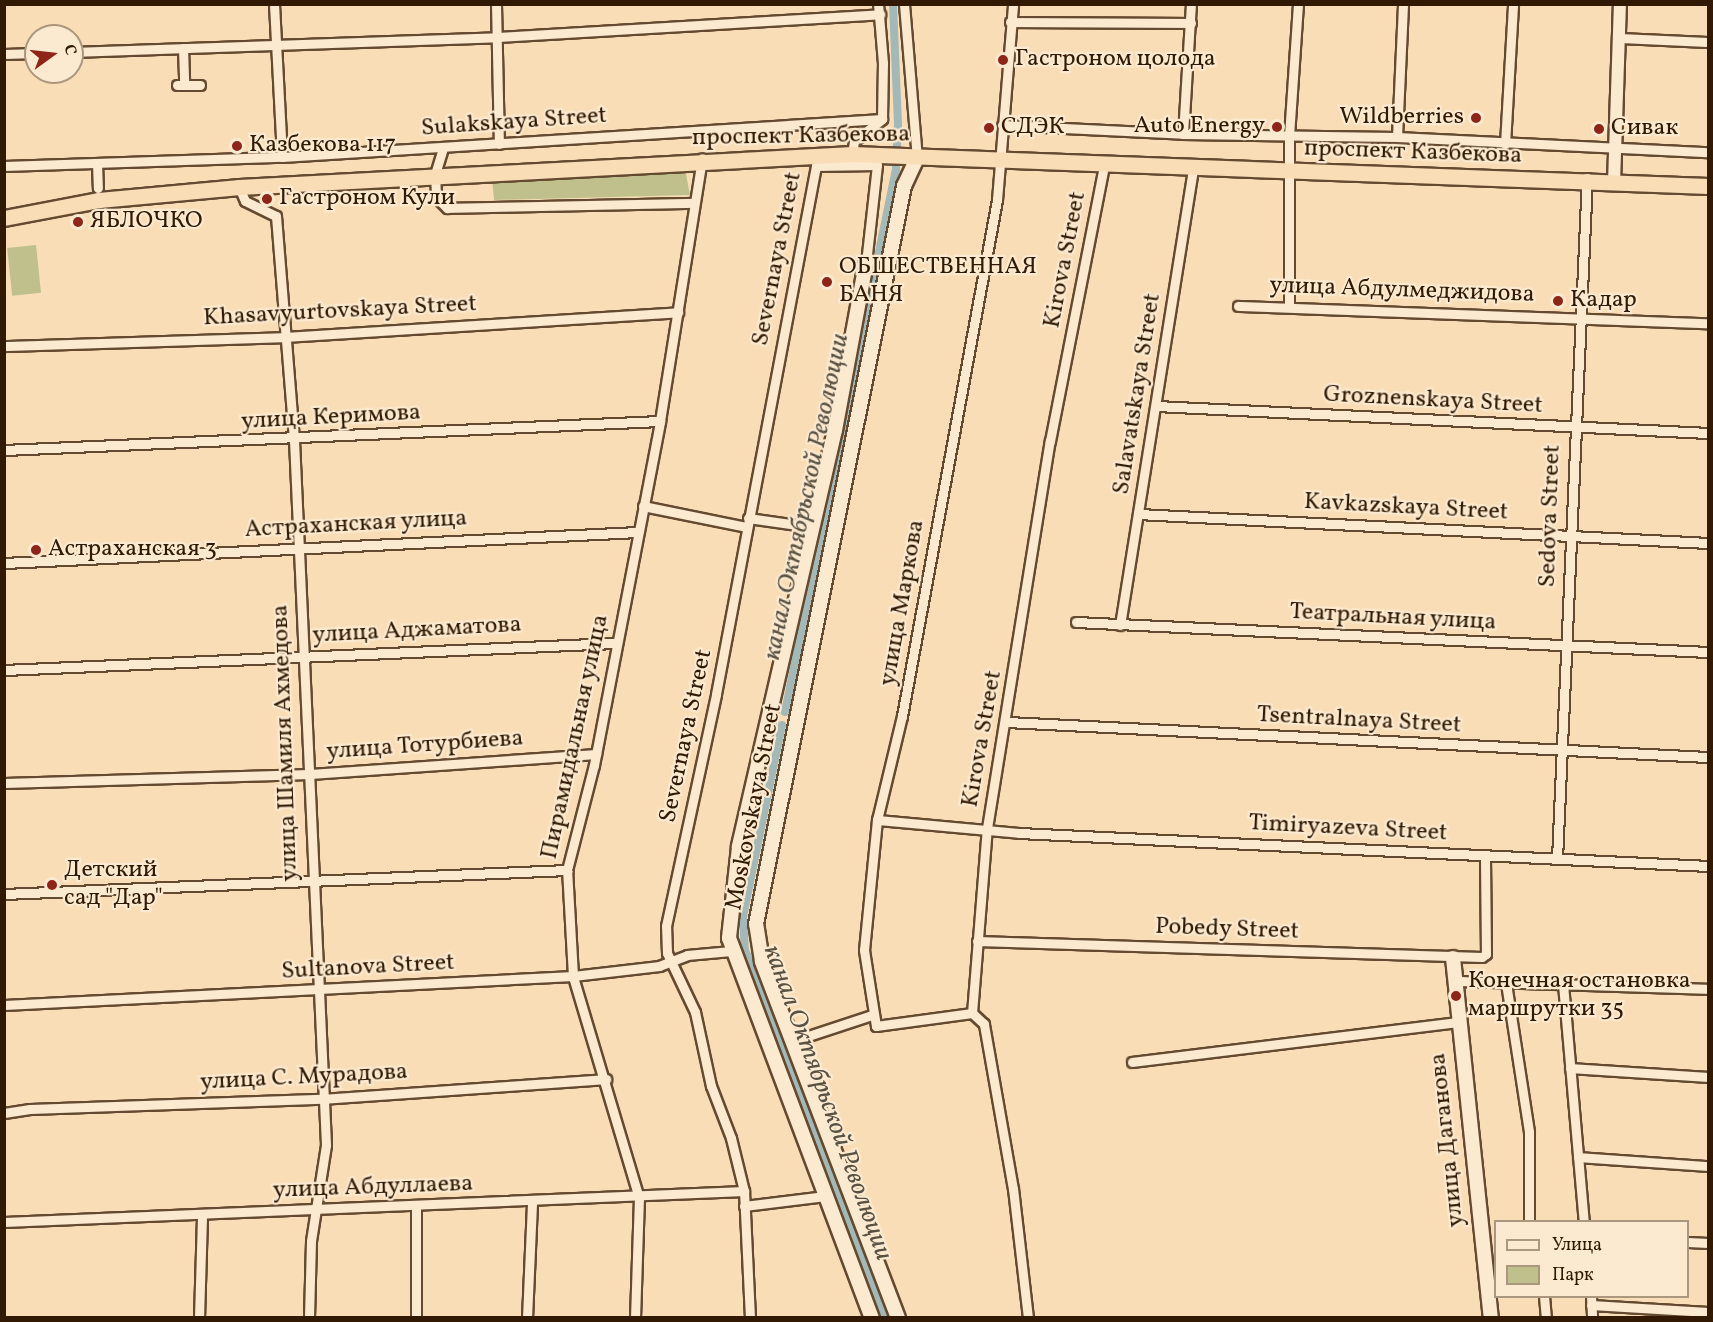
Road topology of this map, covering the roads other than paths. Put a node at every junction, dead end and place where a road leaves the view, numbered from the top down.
1 (274, 4) edge
2 (496, 4) edge
3 (904, 4) edge
4 (1013, 4) edge
5 (1191, 4) edge
6 (1298, 4) edge
7 (1403, 4) edge
8 (1513, 4) edge
9 (1620, 4) edge
10 (879, 9) edge
11 (1010, 22) junction
12 (1191, 23) junction
13 (498, 37) junction
14 (1619, 38) junction
15 (1708, 42) edge
16 (276, 45) junction
17 (183, 48) junction
18 (84, 52) edge
19 (24, 53) edge
20 (4, 54) edge
21 (200, 85) dead end
22 (882, 119) junction
23 (1002, 125) junction
24 (1183, 134) junction
25 (1289, 136) junction
26 (1397, 137) junction
27 (499, 144) junction
28 (1504, 144) junction
29 (443, 147) junction
30 (1615, 149) junction
31 (852, 151) junction
32 (1708, 152) edge
33 (911, 155) junction
34 (282, 157) junction
35 (702, 158) junction
36 (1000, 158) junction
37 (817, 160) junction
38 (97, 163) junction
39 (4, 166) edge
40 (1104, 166) junction
41 (1193, 169) junction
42 (1290, 169) junction
43 (436, 172) junction
44 (1587, 179) junction
45 (1614, 180) junction
46 (1708, 180) edge
47 (1708, 186) edge
48 (239, 187) junction
49 (99, 188) dead end
50 (693, 203) junction
51 (4, 212) edge
52 (4, 218) edge
53 (866, 263) joint
54 (1238, 306) dead end
55 (1289, 306) junction
56 (678, 312) junction
57 (1578, 317) junction
58 (1708, 323) edge
59 (285, 337) junction
60 (4, 346) edge
61 (1156, 406) junction
62 (660, 421) junction
63 (1574, 428) junction
64 (1708, 434) edge
65 (294, 440) junction
66 (4, 450) edge
67 (643, 506) junction
68 (1138, 514) junction
69 (747, 523) junction
70 (811, 526) junction
71 (637, 532) junction
72 (1570, 536) junction
73 (1708, 543) edge
74 (297, 547) junction
75 (4, 563) edge
76 (1076, 621) dead end
77 (1120, 625) junction
78 (615, 643) junction
79 (1565, 646) junction
80 (1708, 652) edge
81 (303, 657) junction
82 (4, 670) edge
83 (769, 715) junction
84 (794, 721) junction
85 (1007, 722) junction
86 (1560, 751) junction
87 (596, 754) junction
88 (1708, 757) edge
89 (310, 774) junction
90 (4, 783) edge
91 (878, 820) junction
92 (987, 828) junction
93 (1485, 855) junction
94 (1557, 859) junction
95 (1708, 866) edge
96 (567, 870) junction
97 (312, 882) junction
98 (4, 894) edge
99 (977, 941) junction
100 (731, 951) junction
101 (1454, 958) junction
102 (671, 960) junction
103 (573, 976) junction
104 (1456, 981) junction
105 (1506, 983) junction
106 (1563, 984) junction
107 (1708, 989) edge
108 (316, 991) junction
109 (4, 1005) edge
110 (972, 1013) junction
111 (872, 1015) junction
112 (1459, 1022) junction
113 (793, 1041) junction
114 (1132, 1062) dead end
115 (1570, 1068) junction
116 (1708, 1077) edge
117 (606, 1079) junction
118 (322, 1099) junction
119 (4, 1113) edge
120 (1578, 1158) junction
121 (1708, 1166) edge
122 (744, 1191) junction
123 (825, 1196) junction
124 (639, 1198) junction
125 (532, 1202) junction
126 (416, 1206) junction
127 (744, 1206) junction
128 (318, 1208) junction
129 (202, 1214) junction
130 (1529, 1220) edge
131 (1584, 1220) edge
132 (4, 1222) edge
133 (1689, 1242) edge
134 (1708, 1244) edge
135 (1490, 1283) edge
136 (1544, 1298) edge
137 (1591, 1301) edge
138 (1708, 1312) edge
139 (199, 1317) edge
140 (309, 1317) edge
141 (416, 1317) edge
142 (526, 1317) edge
143 (635, 1317) edge
144 (750, 1317) edge
145 (872, 1317) edge
146 (898, 1317) edge
147 (1028, 1317) edge
148 (1492, 1317) edge
149 (1546, 1317) edge
150 (1592, 1317) edge

1 - 16 street
2 - 13 street
3 - 33 street
4 - 11 street, улица Маркова
5 - 12 street
6 - 25 street
7 - 26 street
8 - 28 street
9 - 14 street
10 - 13 street
10 - 22 street
11 - 12 street
11 - 23 street, улица Маркова
12 - 24 street
13 - 16 street
13 - 27 street
14 - 15 street
14 - 30 street
16 - 17 street
16 - 34 street
17 - 18 street
17 - 21 street
19 - 20 street
22 - 27 street, Sulakskaya Street
22 - 31 street
23 - 24 street
23 - 36 street, улица Маркова
24 - 25 street
25 - 26 street
25 - 42 street
26 - 28 street
27 - 29 street, Sulakskaya Street
28 - 30 street
29 - 34 street, Sulakskaya Street
29 - 43 street
30 - 32 street
30 - 45 street
31 - 33 highway, проспект Казбекова
31 - 35 highway, проспект Казбекова
31 - 37 highway, проспект Казбекова
33 - 36 highway, проспект Казбекова
33 - 84 main road, Moskovskaya Street
34 - 38 street, Sulakskaya Street
35 - 37 highway, проспект Казбекова
35 - 43 highway, проспект Казбекова
35 - 50 street, Пирамидальная улица
36 - 40 highway, проспект Казбекова
36 - 42 highway, проспект Казбекова
36 - 91 street, улица Маркова
37 - 53 street
37 - 69 street, Severnaya Street
38 - 39 street, Sulakskaya Street
38 - 49 street
40 - 41 highway, проспект Казбекова
40 - 85 street, Kirova Street
41 - 42 highway, проспект Казбекова
41 - 61 street, Salavatskaya Street
42 - 44 highway, проспект Казбекова
42 - 55 street
43 - 48 highway, проспект Казбекова
43 - 50 street
43 - 51 highway, проспект Казбекова
44 - 45 highway, проспект Казбекова
44 - 57 street, Sedova Street
45 - 46 highway, проспект Казбекова
45 - 47 highway, проспект Казбекова
48 - 52 highway, проспект Казбекова
48 - 59 street, улица Шамиля Ахмедова
50 - 56 street, Пирамидальная улица
53 - 70 main road, Moskovskaya Street
54 - 55 street, улица Абдулмеджидова
55 - 57 street, улица Абдулмеджидова
56 - 59 street, Khasavyurtovskaya Street
56 - 62 street, Пирамидальная улица
57 - 58 street, улица Абдулмеджидова
57 - 63 street, Sedova Street
59 - 60 street, Khasavyurtovskaya Street
59 - 65 street, улица Шамиля Ахмедова
61 - 63 street, Groznenskaya Street
61 - 68 street, Salavatskaya Street
62 - 65 street, улица Керимова
62 - 67 street, Пирамидальная улица
63 - 64 street, Groznenskaya Street
63 - 72 street, Sedova Street
65 - 66 street, улица Керимова
65 - 74 street, улица Шамиля Ахмедова
67 - 69 street
67 - 71 street, Пирамидальная улица
68 - 72 street, Kavkazskaya Street
68 - 77 street, Salavatskaya Street
69 - 70 street
69 - 102 street, Severnaya Street
70 - 83 main road, Moskovskaya Street
71 - 74 street, Астраханская улица
71 - 78 street, Пирамидальная улица
72 - 73 street, Kavkazskaya Street
72 - 79 street, Sedova Street
74 - 75 street, Астраханская улица
74 - 81 street, улица Шамиля Ахмедова
76 - 77 street, Театральная улица
77 - 79 street, Театральная улица
78 - 81 street, улица Аджаматова
78 - 87 street, Пирамидальная улица
79 - 80 street, Театральная улица
79 - 86 street, Sedova Street
81 - 82 street, улица Аджаматова
81 - 89 street, улица Шамиля Ахмедова
83 - 84 main road
83 - 100 main road, Moskovskaya Street
84 - 113 main road, Moskovskaya Street
85 - 86 street, Tsentralnaya Street
85 - 92 street, Kirova Street
86 - 88 street, Tsentralnaya Street
86 - 94 street, Sedova Street
87 - 89 street, улица Тотурбиева
87 - 96 street, Пирамидальная улица
89 - 90 street, улица Тотурбиева
89 - 97 street, улица Шамиля Ахмедова
91 - 92 street, Timiryazeva Street
91 - 111 street, улица Маркова
92 - 93 street, Timiryazeva Street
92 - 99 street, Kirova Street
93 - 94 street, Timiryazeva Street
93 - 101 street, Pobedy Street
94 - 95 street, Timiryazeva Street
96 - 97 street
96 - 103 street, Пирамидальная улица
97 - 98 street
97 - 108 street, улица Шамиля Ахмедова
99 - 101 street, Pobedy Street
99 - 110 street, Kirova Street
100 - 102 street, Sultanova Street
100 - 123 main road, Moskovskaya Street
101 - 104 main road, улица Даганова
102 - 103 street, Sultanova Street
102 - 122 street, Severnaya Street
103 - 108 street, Sultanova Street
103 - 117 street, Пирамидальная улица
104 - 105 street
104 - 112 main road, улица Даганова
105 - 106 street
105 - 130 street
106 - 107 street
106 - 115 street
108 - 109 street, Sultanova Street
108 - 118 street, улица Шамиля Ахмедова
110 - 111 street
110 - 147 street
111 - 113 street
112 - 114 street
112 - 135 main road, улица Даганова
113 - 146 main road, Moskovskaya Street
115 - 116 street
115 - 120 street
117 - 118 street, улица С. Мурадова
117 - 124 street, Пирамидальная улица
118 - 119 street, улица С. Мурадова
118 - 128 street, улица Шамиля Ахмедова
120 - 121 street
120 - 131 street
122 - 124 street, улица Абдуллаева
122 - 127 street, Severnaya Street
123 - 127 street
123 - 145 main road, Moskovskaya Street
124 - 125 street, улица Абдуллаева
124 - 143 street, Пирамидальная улица
125 - 126 street, улица Абдуллаева
125 - 142 street
126 - 128 street, улица Абдуллаева
126 - 141 street
127 - 144 street, Severnaya Street
128 - 129 street, улица Абдуллаева
128 - 140 street, улица Шамиля Ахмедова
129 - 132 street, улица Абдуллаева
129 - 139 street
133 - 134 street
135 - 148 main road, улица Даганова
136 - 149 street
137 - 138 street
137 - 150 street

